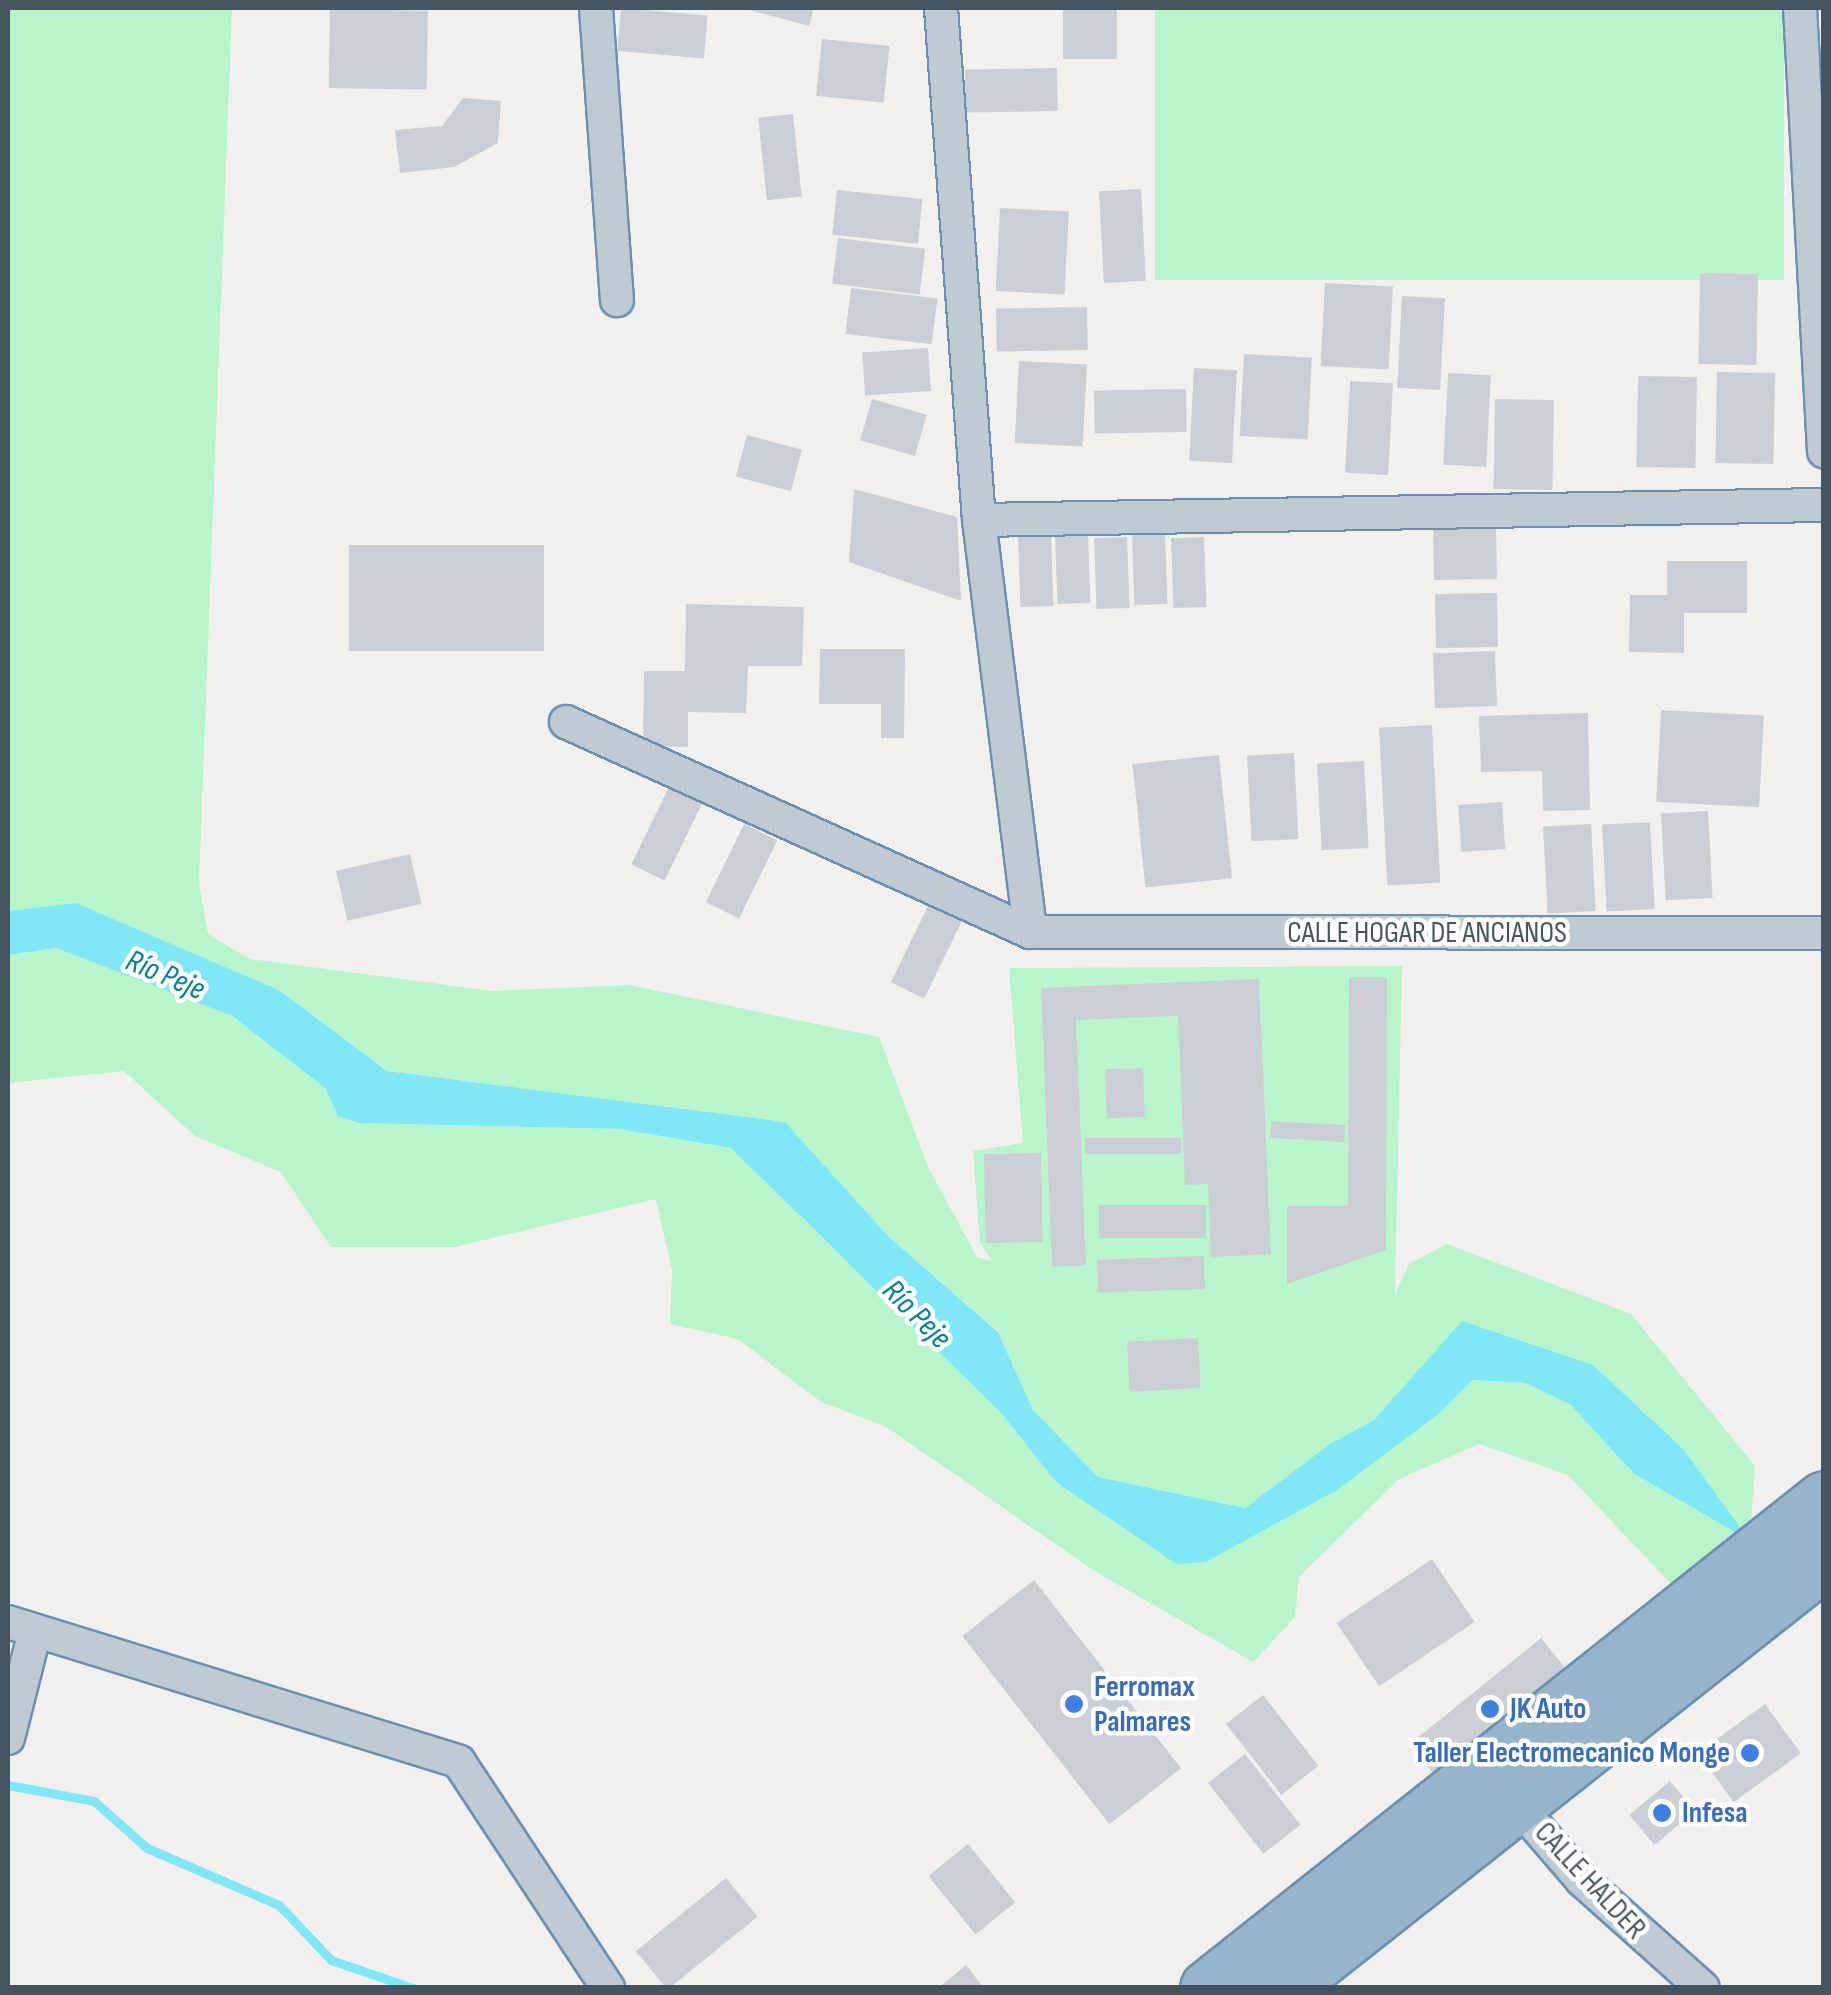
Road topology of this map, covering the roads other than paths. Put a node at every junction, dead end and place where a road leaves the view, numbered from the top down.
1 (596, 8) edge
2 (941, 8) edge
3 (1800, 8) edge
4 (617, 300) dead end
5 (1824, 451) edge
6 (1824, 505) edge
7 (978, 520) junction
8 (566, 722) dead end
9 (1030, 932) junction
10 (1824, 933) edge
11 (1824, 1499) edge
12 (1824, 1561) edge
13 (21, 1626) edge
14 (8, 1738) edge
15 (1501, 1786) junction
16 (608, 1988) edge
17 (1208, 1988) edge
18 (1282, 1988) edge
19 (1703, 1988) edge

1 - 4 street
2 - 7 street
3 - 5 street
6 - 7 street
7 - 9 street
8 - 9 street
9 - 10 street, CALLE HOGAR DE ANCIANOS
11 - 15 highway
12 - 15 highway
13 - 14 street
13 - 16 street
15 - 17 highway
15 - 18 highway
15 - 19 street, CALLE HALDER

